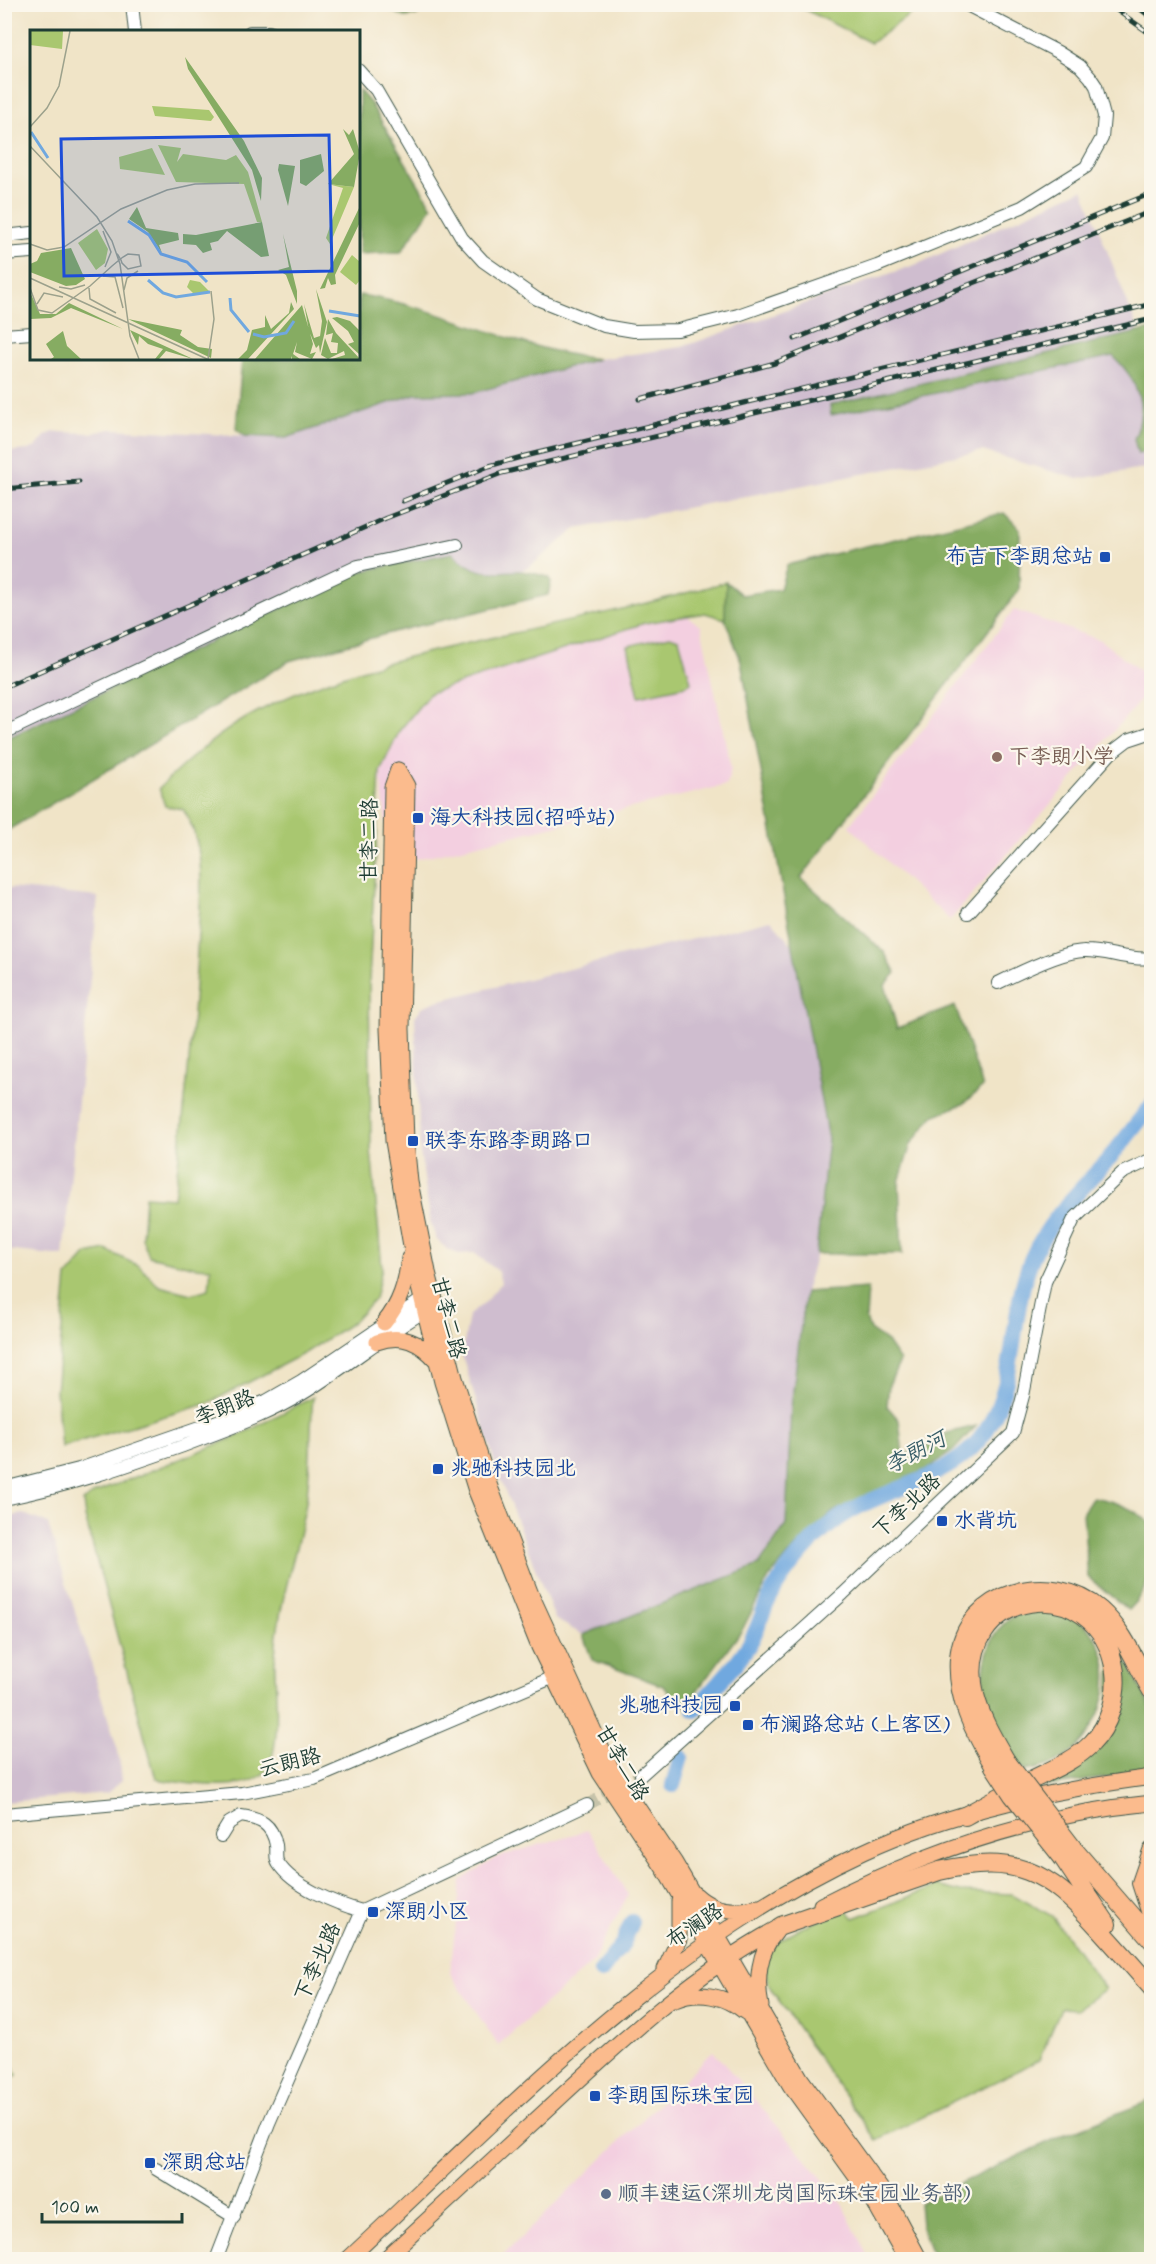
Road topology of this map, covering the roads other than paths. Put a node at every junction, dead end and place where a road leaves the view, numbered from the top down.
1 (132, 4) edge
2 (965, 4) edge
3 (135, 30) edge
4 (360, 72) edge
5 (30, 233) edge
6 (4, 236) edge
7 (30, 252) edge
8 (4, 254) edge
9 (30, 333) edge
10 (4, 336) edge
11 (457, 545) dead end
12 (1152, 732) edge
13 (4, 733) edge
14 (968, 913) dead end
15 (1152, 958) edge
16 (998, 983) dead end
17 (1152, 1159) edge
18 (409, 1240) junction
19 (429, 1302) junction
20 (384, 1323) junction
21 (377, 1342) junction
22 (437, 1361) junction
23 (4, 1488) edge
24 (4, 1499) edge
25 (559, 1675) junction
26 (1152, 1691) edge
27 (1000, 1763) junction
28 (641, 1775) tunnel mouth
29 (1152, 1777) edge
30 (1152, 1803) edge
31 (587, 1804) tunnel mouth
32 (4, 1814) edge
33 (965, 1816) junction
34 (221, 1836) dead end
35 (1152, 1851) edge
36 (1069, 1855) junction
37 (685, 1892) junction
38 (766, 1905) junction
39 (362, 1911) junction
40 (1152, 1917) edge
41 (781, 1926) junction
42 (712, 1938) junction
43 (1152, 1940) edge
44 (725, 1960) junction
45 (1133, 1965) junction
46 (659, 1976) junction
47 (1152, 1988) edge
48 (667, 2003) junction
49 (756, 2014) junction
50 (156, 2169) dead end
51 (234, 2217) junction
52 (216, 2259) edge
53 (347, 2259) edge
54 (384, 2259) edge
55 (907, 2259) edge
56 (920, 2259) edge

1 - 3 street
2 - 4 street
5 - 6 street
7 - 8 street
9 - 10 street
11 - 13 street
12 - 14 street
15 - 16 street
17 - 28 street, 下李北路
18 - 19 main road, 甘李二路
18 - 19 main road, 甘李二路
18 - 20 main road
19 - 20 street, 李朗路
19 - 21 street, 李朗路
19 - 22 main road, 甘李二路
19 - 25 main road, 甘李二路
20 - 23 street, 李朗路
21 - 22 main road
21 - 24 street, 李朗路
22 - 25 main road, 甘李二路
25 - 32 street, 云朗路
25 - 37 main road, 甘李二路
26 - 27 highway
27 - 33 highway
27 - 36 highway, bridge
29 - 33 main road, 布澜路
30 - 41 main road
31 - 39 street, 下李北路
33 - 38 main road, 布澜路
34 - 39 street
35 - 40 highway
36 - 43 highway
36 - 45 highway
37 - 38 main road
37 - 42 main road, 甘李二路
37 - 46 main road
38 - 42 main road, 布澜路
39 - 51 street, 下李北路
41 - 44 main road
41 - 45 highway
41 - 49 main road
42 - 44 main road, 甘李二路
42 - 46 main road, 布澜路
44 - 48 main road
44 - 49 main road, 甘李二路
45 - 47 highway
46 - 53 main road, 布澜路
48 - 49 main road
48 - 54 main road
49 - 55 main road, 甘李二路
49 - 56 main road, 甘李二路
50 - 51 street
51 - 52 street, 下李北路

